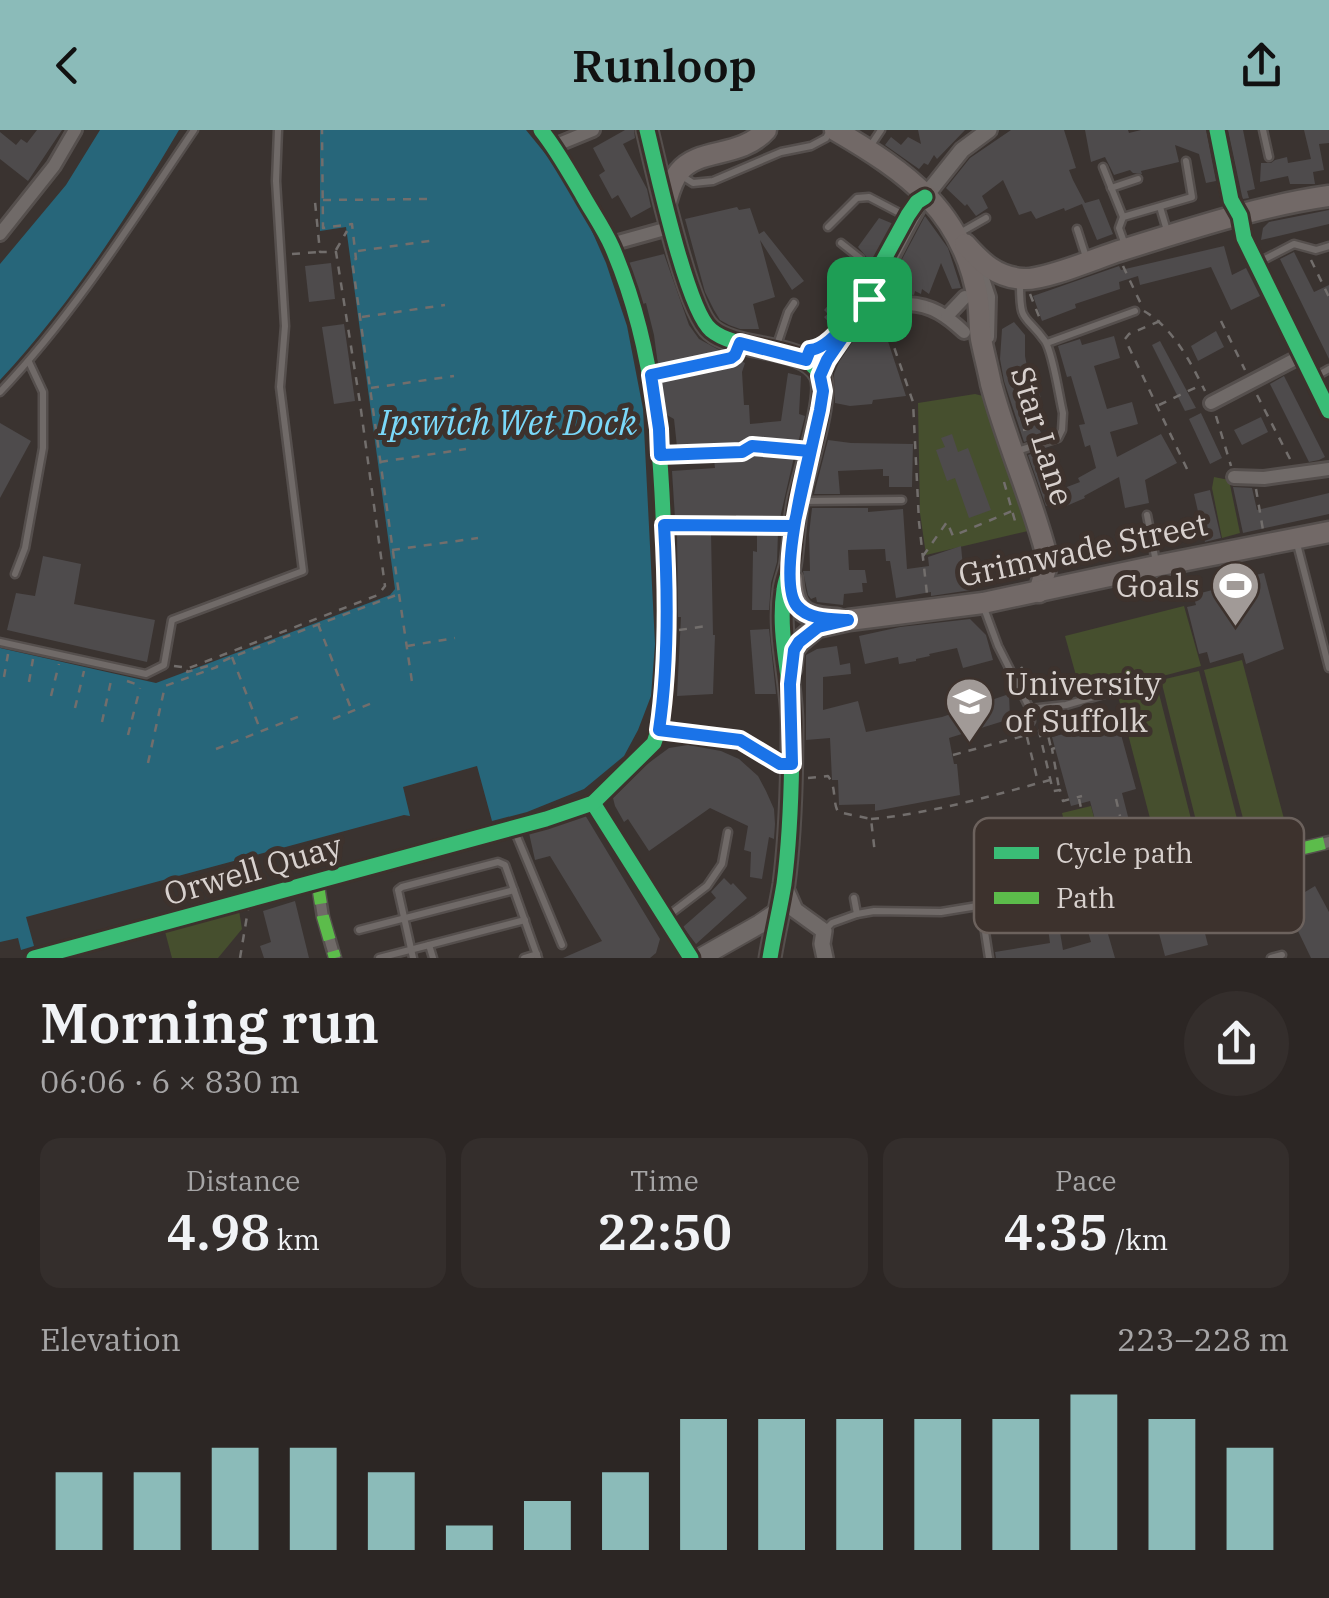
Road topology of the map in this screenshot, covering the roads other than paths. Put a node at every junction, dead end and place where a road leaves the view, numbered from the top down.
1 (75, 130) edge
2 (194, 130) edge
3 (278, 130) edge
4 (541, 130) edge
5 (593, 130) edge
6 (647, 130) edge
7 (766, 130) edge
8 (833, 130) edge
9 (882, 130) edge
10 (989, 130) edge
11 (1216, 130) edge
12 (1263, 130) edge
13 (554, 146) junction
14 (868, 149) junction
15 (1268, 157) dead end
16 (1186, 161) dead end
17 (1103, 167) dead end
18 (677, 174) junction
19 (1138, 179) dead end
20 (1111, 188) junction
21 (927, 194) junction
22 (1329, 196) edge
23 (666, 204) junction
24 (1160, 207) junction
25 (1240, 216) junction
26 (1123, 217) junction
27 (986, 218) dead end
28 (910, 219) junction
29 (672, 227) junction
30 (828, 227) dead end
31 (1077, 230) dead end
32 (0, 234) edge
33 (958, 236) junction
34 (1168, 237) junction
35 (841, 243) dead end
36 (610, 244) junction
37 (1329, 246) edge
38 (972, 253) junction
39 (1123, 254) junction
40 (860, 258) dead end
41 (1088, 261) junction
42 (1257, 263) junction
43 (1020, 279) junction
44 (965, 297) dead end
45 (869, 299) junction
46 (794, 303) dead end
47 (1135, 311) dead end
48 (948, 316) junction
49 (964, 332) dead end
50 (740, 343) junction
51 (1046, 343) junction
52 (776, 352) junction
53 (986, 356) junction
54 (1301, 356) junction
55 (29, 362) junction
56 (1329, 370) edge
57 (651, 375) junction
58 (820, 376) junction
59 (1312, 378) junction
60 (0, 392) edge
61 (1211, 402) road end
62 (1329, 411) edge
63 (810, 451) junction
64 (1013, 452) junction
65 (660, 455) junction
66 (1329, 468) edge
67 (1234, 477) road end
68 (798, 500) junction
69 (902, 500) dead end
70 (1146, 514) dead end
71 (664, 525) junction
72 (794, 526) junction
73 (1329, 532) edge
74 (1296, 539) junction
75 (791, 562) junction
76 (1156, 566) junction
77 (14, 574) dead end
78 (1039, 592) junction
79 (983, 604) junction
80 (848, 620) junction
81 (0, 642) edge
82 (1329, 668) edge
83 (790, 684) junction
84 (1112, 692) dead end
85 (1030, 708) junction
86 (1027, 730) road end
87 (592, 803) junction
88 (513, 827) junction
89 (728, 832) dead end
90 (1329, 842) edge
91 (1304, 848) edge
92 (318, 879) junction
93 (784, 885) junction
94 (514, 890) junction
95 (854, 898) dead end
96 (974, 907) edge
97 (779, 911) junction
98 (857, 914) junction
99 (664, 918) junction
100 (404, 919) junction
101 (524, 920) junction
102 (359, 930) dead end
103 (824, 932) junction
104 (986, 933) edge
105 (429, 945) junction
106 (562, 945) dead end
107 (412, 954) edge
108 (1282, 955) dead end
109 (537, 956) edge
110 (34, 958) edge
111 (335, 958) edge
112 (379, 958) edge
113 (434, 958) edge
114 (524, 958) edge
115 (692, 958) edge
116 (700, 958) edge
117 (770, 958) edge
118 (825, 958) edge
119 (989, 958) edge
120 (1272, 958) edge

1 - 32 street
2 - 55 lane
3 - 81 lane
4 - 13 street
5 - 13 street
6 - 23 main road
7 - 18 main road
8 - 14 main road, Star Lane
8 - 18 lane
9 - 14 lane
10 - 21 street
11 - 25 street
12 - 15 lane
13 - 36 street
14 - 21 main road, Star Lane
16 - 24 lane
17 - 20 lane
18 - 23 main road
19 - 20 lane
20 - 26 lane
21 - 28 street
21 - 33 main road, Star Lane
22 - 25 main road
23 - 29 main road
24 - 26 lane
24 - 34 lane
25 - 34 main road
25 - 42 street
26 - 39 lane
27 - 33 lane
28 - 30 lane
28 - 45 street
29 - 36 street
29 - 50 main road
31 - 41 lane
33 - 38 main road
33 - 53 main road, Star Lane
34 - 39 main road
35 - 40 lane
36 - 57 street
37 - 42 lane
38 - 43 main road
38 - 53 street, Star Lane
39 - 41 main road
41 - 43 main road
42 - 54 street
43 - 51 lane
44 - 48 street
45 - 48 street
45 - 58 street
46 - 52 lane
47 - 51 lane
48 - 49 street
50 - 52 main road
50 - 57 street
51 - 64 lane
52 - 58 main road
53 - 64 main road, Star Lane
54 - 59 street
54 - 61 street
55 - 60 lane
55 - 77 lane
56 - 59 lane
57 - 65 street
58 - 63 main road
59 - 62 street
63 - 65 lane
63 - 68 main road
64 - 78 main road, Star Lane
65 - 71 street
66 - 67 street
68 - 69 lane
68 - 72 main road
70 - 76 lane
71 - 72 lane
71 - 87 street
72 - 75 main road
73 - 74 main road, Grimwade Street
74 - 76 main road, Grimwade Street
74 - 82 lane
75 - 80 main road, Grimwade Street
75 - 83 main road
76 - 78 main road, Grimwade Street
78 - 79 main road, Grimwade Street
79 - 80 main road, Grimwade Street
79 - 85 lane
80 - 83 main road, Grimwade Street
83 - 93 main road
84 - 85 lane
85 - 86 lane
87 - 88 street, Orwell Quay
87 - 99 street
88 - 92 street, Orwell Quay
88 - 106 lane
89 - 99 lane
90 - 91 street
92 - 110 street, Orwell Quay
92 - 111 street
93 - 97 main road
93 - 103 street
94 - 100 lane
94 - 100 lane
94 - 101 lane
95 - 98 lane
96 - 98 lane
97 - 116 main road
97 - 117 main road
98 - 103 lane
99 - 115 street
100 - 102 lane
100 - 107 lane
101 - 105 lane
101 - 109 lane
103 - 118 street
104 - 119 lane
105 - 107 lane
105 - 113 lane
107 - 112 lane
108 - 120 lane
109 - 114 lane

